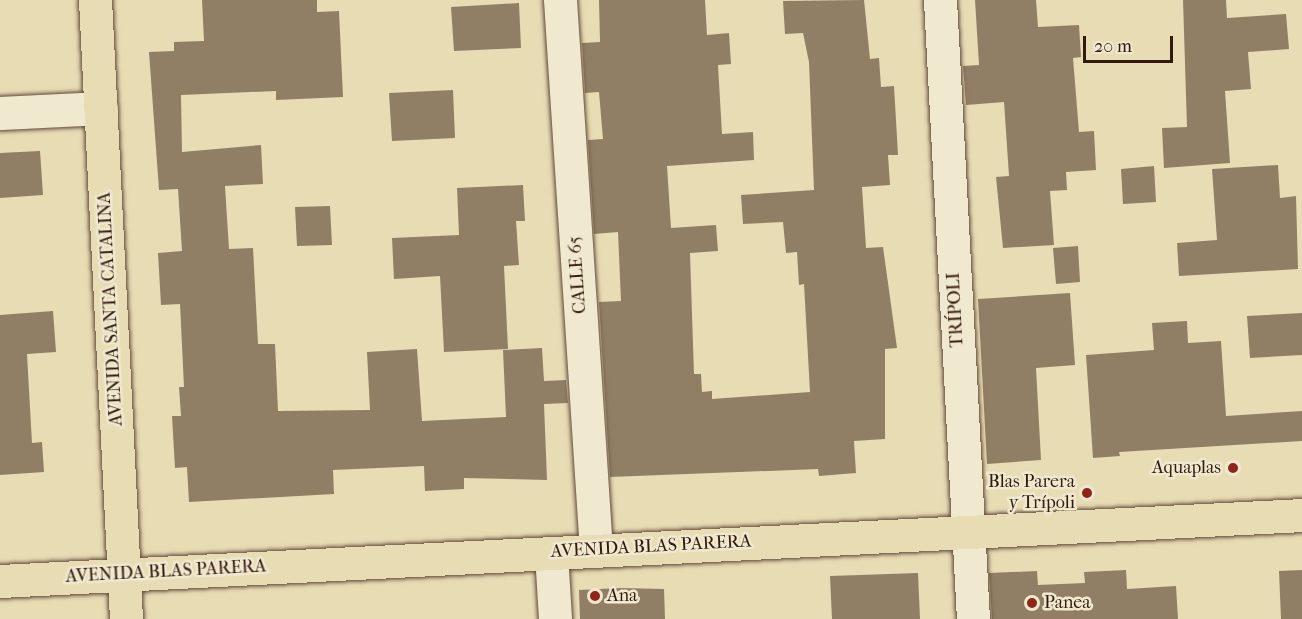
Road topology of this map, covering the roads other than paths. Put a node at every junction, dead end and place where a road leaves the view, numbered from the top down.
1 (95, 0) edge
2 (560, 0) edge
3 (940, 0) edge
4 (101, 108) junction
5 (0, 112) edge
6 (1302, 515) edge
7 (968, 531) junction
8 (596, 550) junction
9 (551, 553) junction
10 (124, 575) junction
11 (0, 581) edge
12 (126, 619) edge
13 (555, 619) edge
14 (973, 619) edge

1 - 4 main road, AVENIDA SANTA CATALINA
2 - 8 street, CALLE 65
3 - 7 street, TRÍPOLI
4 - 5 street
4 - 10 main road, AVENIDA SANTA CATALINA
6 - 7 main road, AVENIDA BLAS PARERA
7 - 8 main road, AVENIDA BLAS PARERA
7 - 14 street, TRÍPOLI
8 - 9 main road, AVENIDA BLAS PARERA
9 - 10 main road, AVENIDA BLAS PARERA
9 - 13 street
10 - 11 main road, AVENIDA BLAS PARERA
10 - 12 main road, AVENIDA SANTA CATALINA

